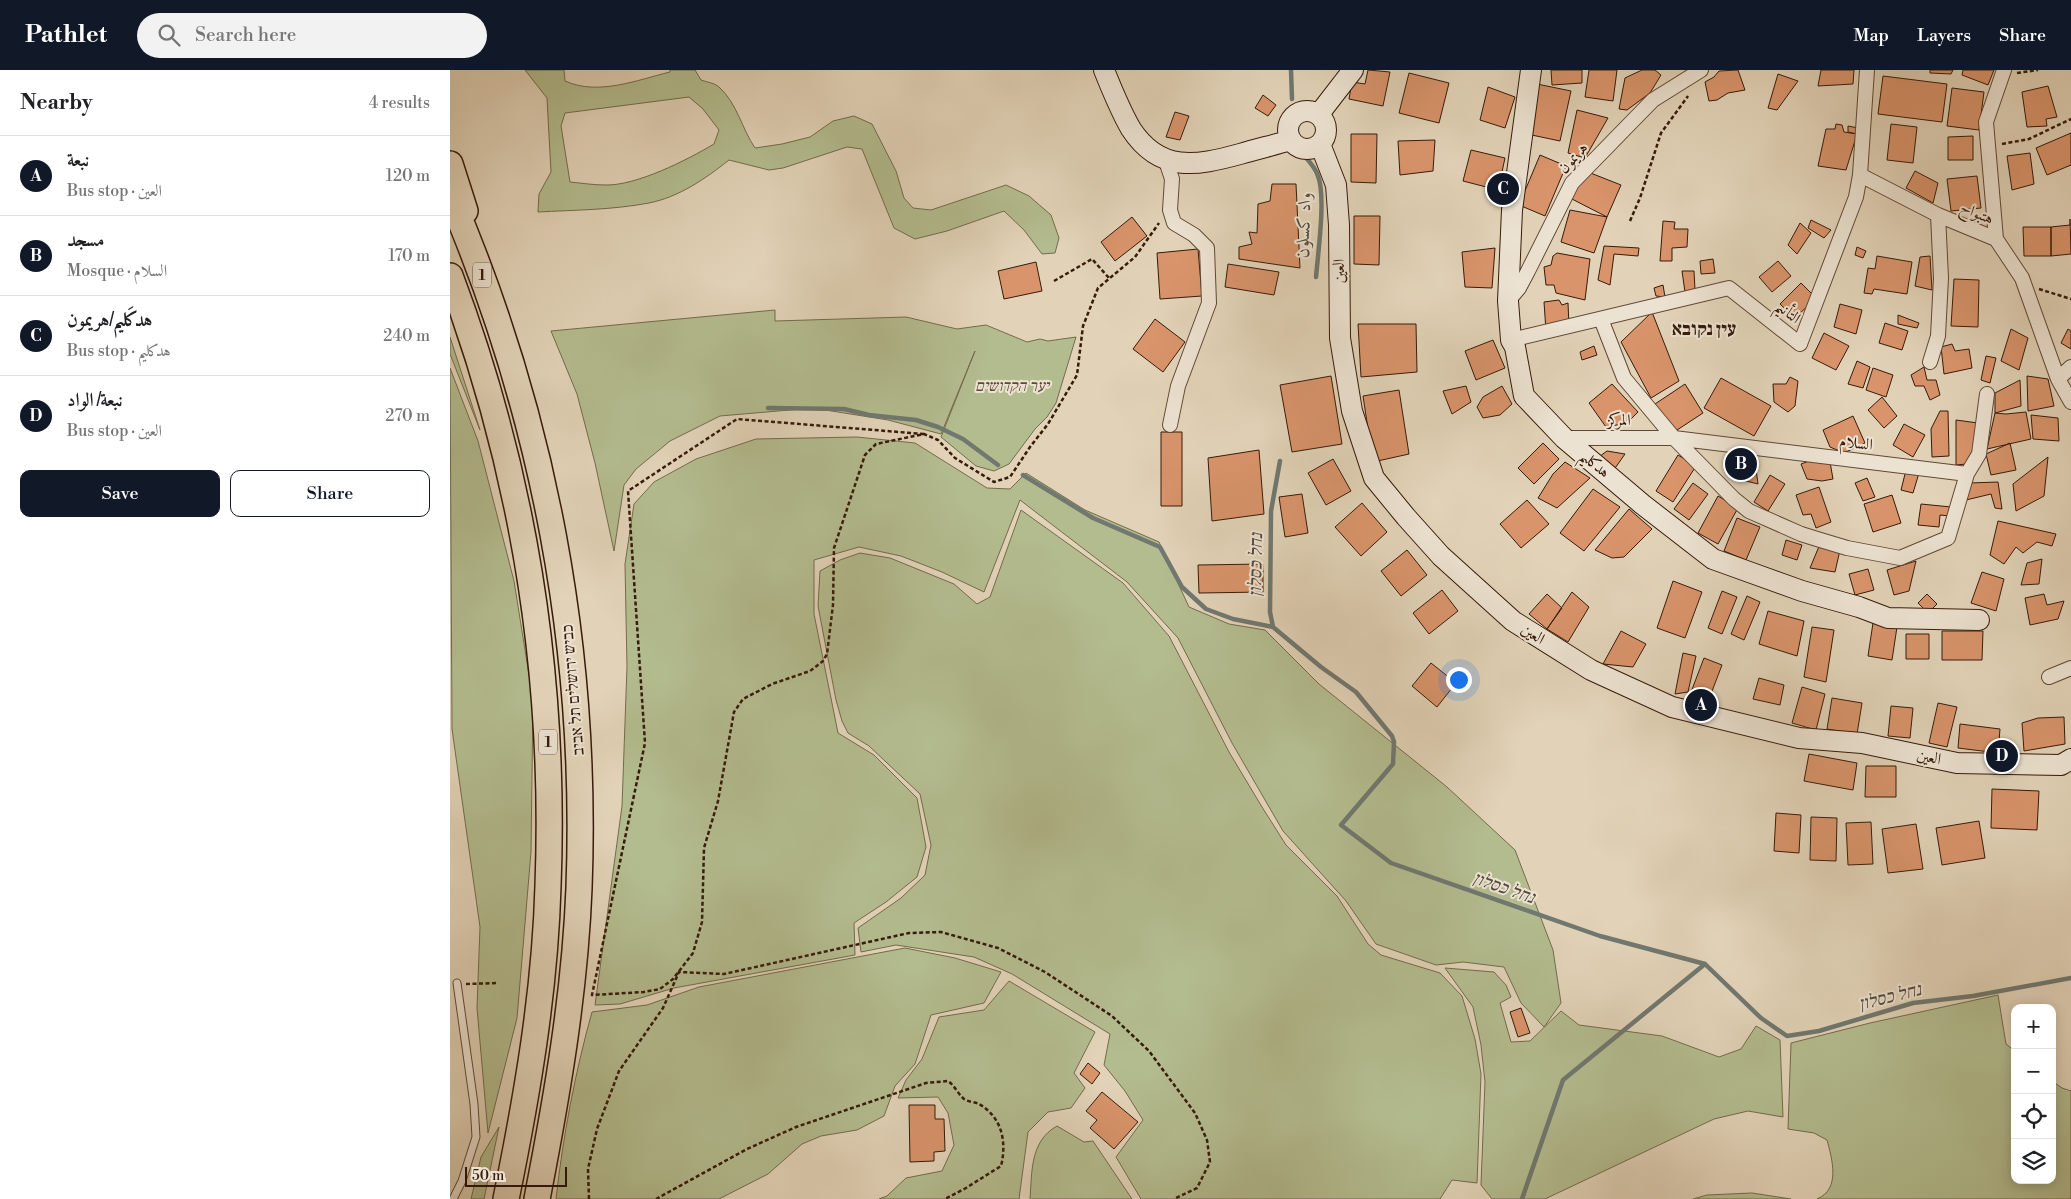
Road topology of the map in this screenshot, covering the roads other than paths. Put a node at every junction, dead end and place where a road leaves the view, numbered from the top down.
1 (1104, 70) edge
2 (1353, 70) edge
3 (1531, 70) edge
4 (1701, 70) edge
5 (1867, 70) edge
6 (2004, 72) edge
7 (1319, 114) junction
8 (1291, 140) junction
9 (1320, 144) junction
10 (1165, 158) junction
11 (450, 164) edge
12 (1860, 176) junction
13 (450, 196) edge
14 (1938, 215) junction
15 (1996, 239) junction
16 (452, 283) edge
17 (1508, 301) junction
18 (1601, 319) junction
19 (1511, 340) junction
20 (510, 356) junction
21 (1930, 362) dead end
22 (2071, 367) edge
23 (2058, 379) junction
24 (1987, 394) dead end
25 (2071, 402) edge
26 (1170, 425) dead end
27 (1564, 438) junction
28 (1674, 438) junction
29 (1967, 474) junction
30 (1979, 620) dead end
31 (2071, 668) edge
32 (2049, 677) dead end
33 (2071, 759) edge
34 (457, 983) road end
35 (453, 1199) edge
36 (506, 1199) edge
37 (537, 1199) edge

1 - 10 street
2 - 7 street
3 - 17 street, هدكليم
4 - 17 street, هريمون
5 - 12 street, التأنيم
6 - 15 street
7 - 8 street
7 - 9 street
8 - 9 street
8 - 10 street
9 - 33 street, العين
10 - 26 street
11 - 20 highway
12 - 14 street, هتبواح
12 - 18 street, التأنيم
13 - 20 highway, כביש ירושלים תל אביב / 1
14 - 15 street, هتبواح
14 - 21 street
15 - 23 street, هتبواح
16 - 36 highway, כביש ירושלים תל אביב / 1
17 - 19 street, هدكليم
18 - 19 street, التأنيم
18 - 28 street
19 - 27 street, هدكليم
20 - 37 highway, כביש ירושלים תל אביב / 1
22 - 23 street
23 - 25 street, هتبواح
24 - 29 street
27 - 28 street, المركز
27 - 30 street, هدكليم
28 - 29 street, السلام
28 - 29 street
31 - 32 street
34 - 35 lane

